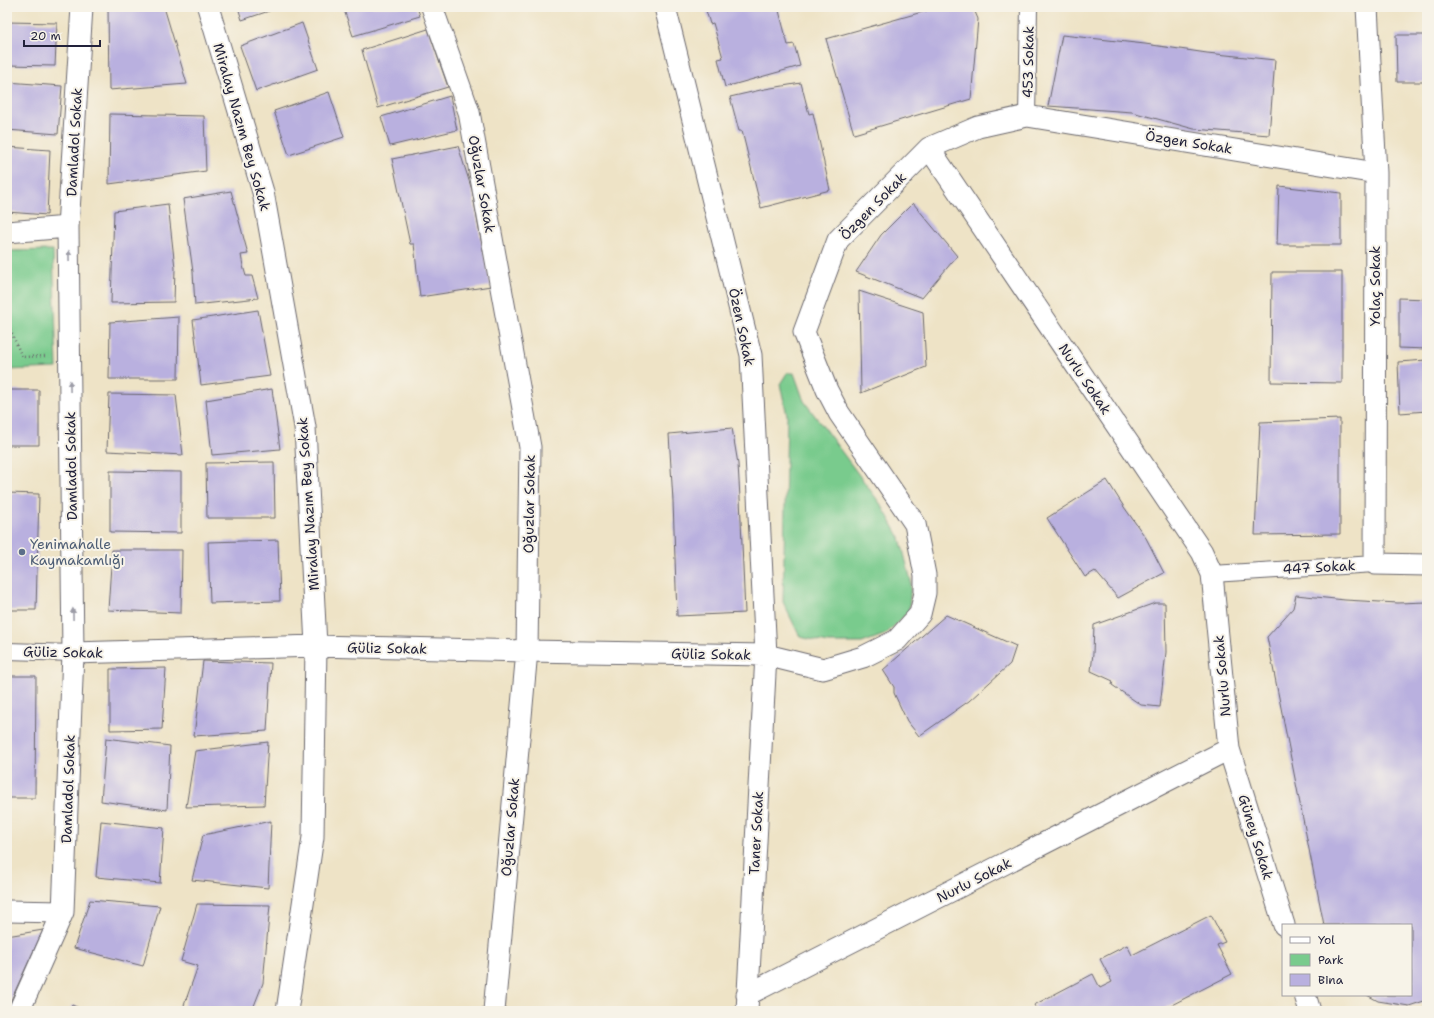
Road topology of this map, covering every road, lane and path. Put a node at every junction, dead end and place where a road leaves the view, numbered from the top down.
1 (82, 7) edge
2 (208, 7) edge
3 (432, 7) edge
4 (665, 7) edge
5 (1029, 7) edge
6 (1367, 7) edge
7 (1026, 116) junction
8 (929, 148) junction
9 (1376, 173) junction
10 (68, 228) junction
11 (7, 232) edge
12 (7, 322) edge
13 (70, 355) junction
14 (1375, 564) junction
15 (1427, 565) edge
16 (1212, 574) junction
17 (316, 646) junction
18 (7, 651) edge
19 (527, 651) junction
20 (73, 653) junction
21 (766, 655) junction
22 (1229, 749) junction
23 (7, 911) edge
24 (63, 912) junction
25 (1284, 924) edge
26 (1305, 996) edge
27 (747, 1003) edge
28 (19, 1011) edge
29 (287, 1011) edge
30 (494, 1011) edge
31 (1310, 1011) edge

1 - 10 street, Damladol Sokak
2 - 17 street, Miralay Nazım Bey Sokak
3 - 19 street, Oğuzlar Sokak
4 - 21 street, Özen Sokak
5 - 7 street, 453 Sokak
6 - 9 street, Yolaç Sokak
7 - 8 street, Özgen Sokak
7 - 9 street, Özgen Sokak
8 - 16 street, Nurlu Sokak
8 - 21 street, Özgen Sokak
9 - 14 street, Yolaç Sokak
10 - 11 street
13 -> 10 street, Damladol Sokak
12 - 13 path
20 -> 13 street, Damladol Sokak
14 - 15 street, 447 Sokak
14 - 16 street, 447 Sokak
16 - 22 street, Nurlu Sokak
17 - 19 street, Güliz Sokak
17 - 20 street, Güliz Sokak
17 - 29 street, Miralay Nazım Bey Sokak
18 - 20 street, Güliz Sokak
19 - 21 street, Güliz Sokak
19 - 30 street, Oğuzlar Sokak
20 - 24 street, Damladol Sokak
21 - 27 street, Taner Sokak
22 - 25 street, Güney Sokak
22 - 27 street, Nurlu Sokak
23 - 24 street
24 - 28 street, Damladol Sokak
26 - 31 street

